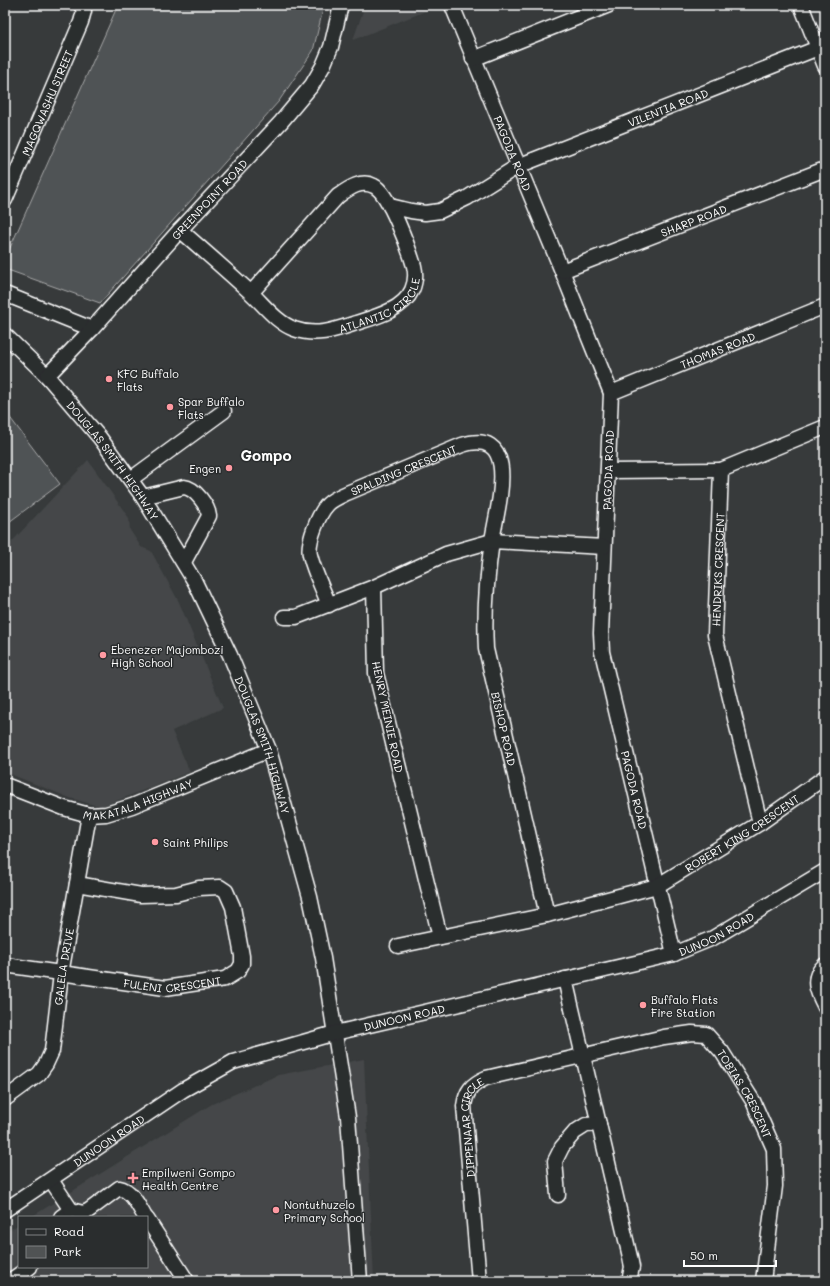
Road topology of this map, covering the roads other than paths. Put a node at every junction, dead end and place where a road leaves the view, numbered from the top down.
1 (81, 5) edge
2 (341, 5) edge
3 (609, 5) edge
4 (801, 5) edge
5 (453, 8) dead end
6 (818, 48) junction
7 (473, 59) junction
8 (825, 66) edge
9 (518, 166) junction
10 (825, 169) edge
11 (5, 200) edge
12 (390, 206) junction
13 (180, 230) junction
14 (562, 271) junction
15 (251, 293) junction
16 (5, 294) edge
17 (825, 306) edge
18 (92, 329) junction
19 (5, 335) edge
20 (47, 376) junction
21 (611, 393) junction
22 (224, 411) dead end
23 (825, 427) edge
24 (608, 470) junction
25 (721, 470) junction
26 (131, 479) junction
27 (144, 497) junction
28 (492, 541) junction
29 (604, 547) junction
30 (184, 562) junction
31 (374, 587) junction
32 (329, 605) junction
33 (284, 617) dead end
34 (269, 750) junction
35 (825, 777) edge
36 (5, 785) edge
37 (89, 815) junction
38 (760, 823) junction
39 (825, 871) edge
40 (77, 884) junction
41 (657, 886) junction
42 (547, 915) junction
43 (440, 937) junction
44 (398, 946) dead end
45 (674, 954) junction
46 (5, 965) edge
47 (825, 965) edge
48 (61, 974) junction
49 (565, 979) junction
50 (825, 1007) edge
51 (335, 1033) junction
52 (584, 1057) junction
53 (5, 1099) edge
54 (599, 1124) junction
55 (51, 1180) junction
56 (558, 1195) dead end
57 (5, 1210) edge
58 (66, 1214) edge
59 (145, 1216) edge
60 (148, 1221) edge
61 (29, 1268) edge
62 (11, 1280) edge
63 (187, 1281) edge
64 (360, 1281) edge
65 (479, 1281) edge
66 (629, 1281) edge
67 (763, 1281) edge

1 - 11 street, MAGQWASHU STREET
2 - 13 street, GREENPOINT ROAD
3 - 7 street
4 - 6 street
5 - 7 street, PAGODA ROAD
6 - 8 street
6 - 9 street, VILENTIA ROAD
7 - 9 street, PAGODA ROAD
9 - 12 street, VILENTIA ROAD
9 - 14 street, PAGODA ROAD
10 - 14 street, SHARP ROAD
12 - 15 street, ATLANTIC CIRCLE
12 - 15 street, ATLANTIC CIRCLE
13 - 15 street, ATLANTIC CIRCLE
13 - 18 street, GREENPOINT ROAD
14 - 21 street, PAGODA ROAD
16 - 18 street
17 - 21 street, THOMAS ROAD
18 - 20 street, GREENPOINT ROAD
19 - 20 street, DOUGLAS SMITH HIGHWAY
20 - 26 street, DOUGLAS SMITH HIGHWAY
21 - 24 street, PAGODA ROAD
22 - 26 street
23 - 25 street
24 - 25 street
24 - 29 street, PAGODA ROAD
25 - 38 street, HENDRIKS CRESCENT
26 - 27 street, DOUGLAS SMITH HIGHWAY
27 - 30 street, DOUGLAS SMITH HIGHWAY
27 - 30 street
28 - 29 street
28 - 31 street
28 - 32 street, SPALDING CRESCENT
28 - 42 street, BISHOP ROAD
29 - 41 street, PAGODA ROAD
30 - 34 street, DOUGLAS SMITH HIGHWAY
31 - 32 street
31 - 43 street, HENRY MEINIE ROAD
32 - 33 street
34 - 37 street, MAKATALA HIGHWAY
34 - 51 street, DOUGLAS SMITH HIGHWAY
35 - 38 street, ROBERT KING CRESCENT
36 - 37 street, MAKATALA HIGHWAY
37 - 40 street, GALELA DRIVE
38 - 41 street, ROBERT KING CRESCENT
39 - 45 street, DUNOON ROAD
40 - 48 street, GALELA DRIVE
40 - 48 street, FULENI CRESCENT
41 - 42 street
41 - 45 street, PAGODA ROAD
42 - 43 street
43 - 44 street
45 - 49 street, DUNOON ROAD
46 - 48 street
47 - 50 street
48 - 53 street, GALELA DRIVE
49 - 51 street, DUNOON ROAD
49 - 52 street
51 - 55 street, DUNOON ROAD
51 - 64 street, DOUGLAS SMITH HIGHWAY
52 - 54 street
52 - 65 street, DIPPENAAR CIRCLE
52 - 67 street, TOBIAS CRESCENT
54 - 56 street
54 - 66 street
55 - 57 street, DUNOON ROAD
55 - 58 street
58 - 59 street
60 - 63 street
61 - 62 street

